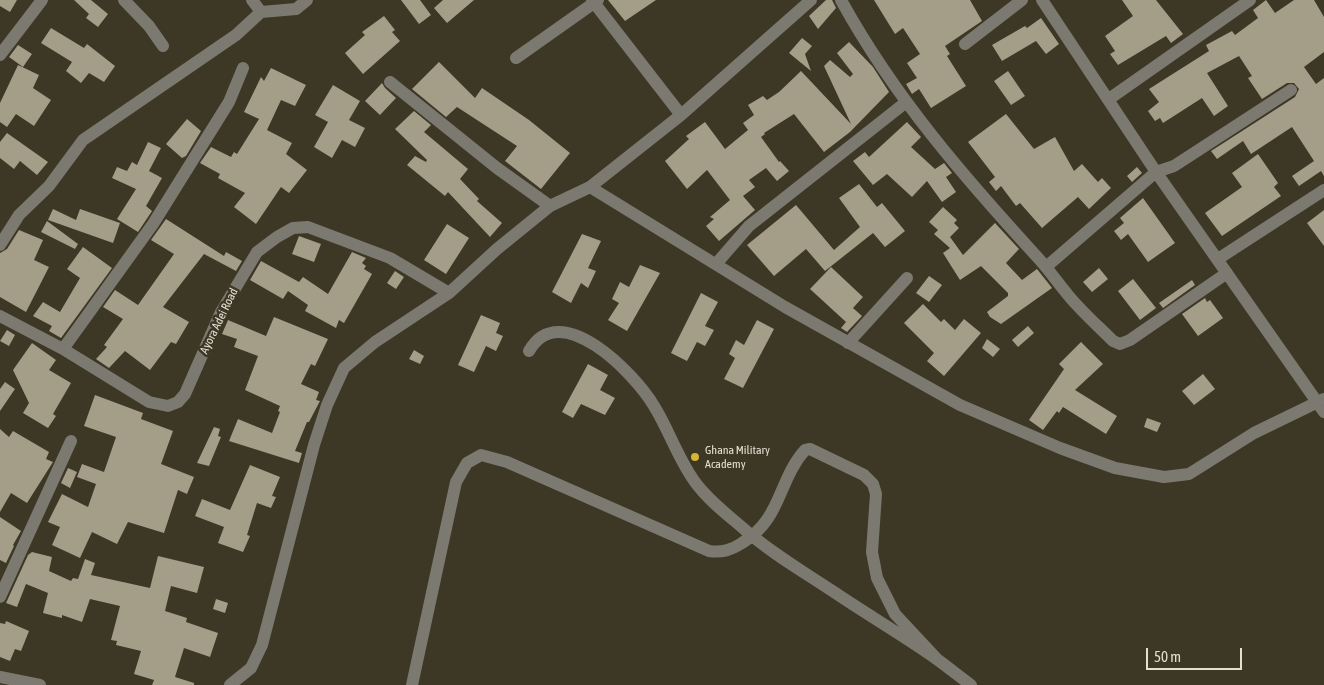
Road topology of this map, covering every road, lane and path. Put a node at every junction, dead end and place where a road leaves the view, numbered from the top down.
1 (42, 0) edge
2 (124, 0) edge
3 (252, 0) edge
4 (307, 0) edge
5 (840, 0) edge
6 (1022, 0) edge
7 (1042, 0) edge
8 (1250, 0) edge
9 (595, 1) edge
10 (804, 2) edge
11 (261, 12) junction
12 (965, 44) dead end
13 (162, 46) dead end
14 (0, 55) edge
15 (516, 58) dead end
16 (243, 68) dead end
17 (390, 82) dead end
18 (1290, 90) dead end
19 (1109, 99) junction
20 (905, 103) junction
21 (681, 115) junction
22 (1156, 172) junction
23 (590, 187) junction
24 (1324, 190) edge
25 (550, 206) junction
26 (0, 245) edge
27 (1218, 259) junction
28 (716, 264) junction
29 (1046, 267) junction
30 (1227, 273) junction
31 (907, 278) dead end
32 (449, 293) junction
33 (0, 316) edge
34 (848, 343) junction
35 (63, 349) junction
36 (529, 351) dead end
37 (1322, 405) edge
38 (71, 441) dead end
39 (753, 536) junction
40 (0, 598) edge
41 (938, 659) junction
42 (0, 677) edge
43 (40, 685) edge
44 (230, 685) edge
45 (412, 685) edge
46 (971, 685) edge

1 - 14 street
2 - 13 street
3 - 11 street
4 - 11 street
5 - 20 street
6 - 12 street
7 - 19 street
8 - 19 street
9 - 15 street
9 - 21 street
10 - 21 street
11 - 26 street
16 - 35 street
17 - 25 street
18 - 22 street
19 - 22 street
20 - 28 street
20 - 29 street
21 - 23 street
22 - 27 street
22 - 29 street
23 - 25 street
23 - 28 street
24 - 27 street
25 - 32 street
27 - 30 street
28 - 34 street
29 - 30 street
30 - 37 street
31 - 34 street
32 - 35 street, Ayora Adei Road
32 - 44 street
33 - 35 street, Ayora Adei Road
34 - 37 street
36 - 39 street
38 - 40 street
39 - 41 street
39 - 41 street
39 - 45 street
41 - 46 street
42 - 43 street

